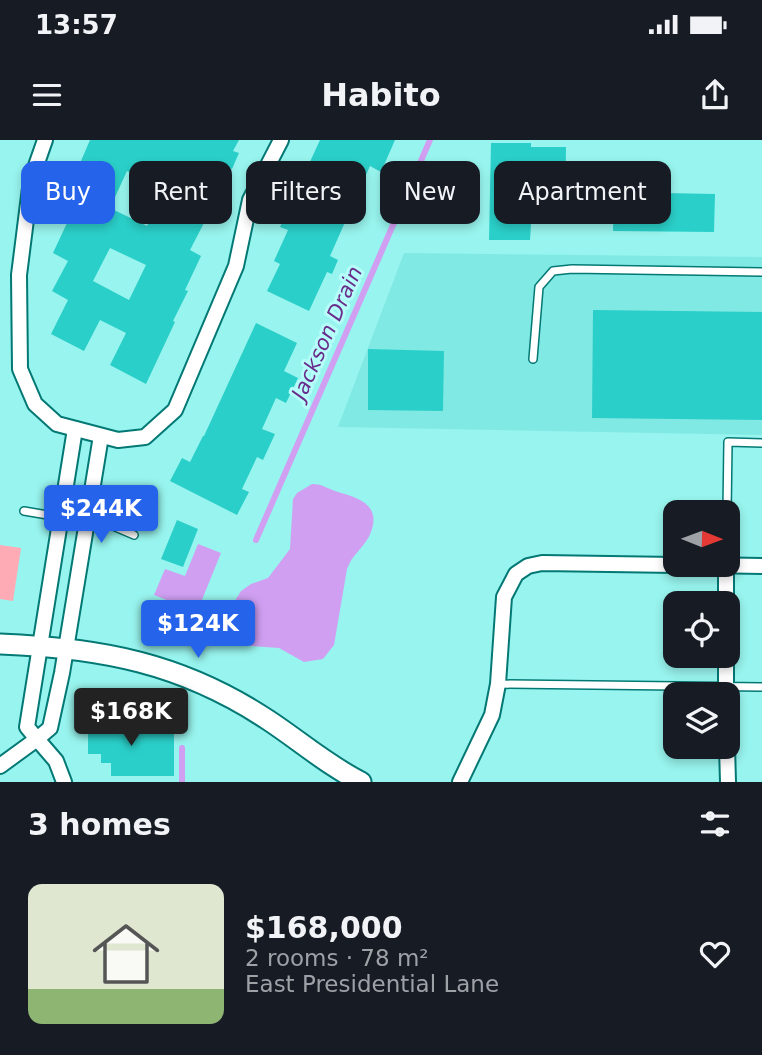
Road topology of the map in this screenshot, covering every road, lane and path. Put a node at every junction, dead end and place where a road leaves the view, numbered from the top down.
1 (45, 140) edge
2 (281, 140) edge
3 (762, 272) edge
4 (533, 359) dead end
5 (75, 429) junction
6 (101, 436) junction
7 (762, 443) edge
8 (727, 500) edge
9 (24, 511) dead end
10 (61, 517) junction
11 (87, 522) junction
12 (134, 535) dead end
13 (663, 565) edge
14 (740, 565) edge
15 (762, 566) edge
16 (0, 645) edge
17 (40, 647) junction
18 (66, 649) junction
19 (498, 684) junction
20 (762, 687) edge
21 (663, 688) edge
22 (740, 689) edge
23 (37, 739) junction
24 (727, 759) edge
25 (0, 766) edge
26 (64, 782) edge
27 (361, 782) edge
28 (460, 782) edge
29 (728, 782) edge

1 - 5 street
2 - 6 street
3 - 4 lane
5 - 6 street
5 - 10 street
6 - 11 street
7 - 8 lane
9 - 10 lane
10 - 11 lane
10 - 17 street
11 - 12 lane
11 - 18 street
13 - 19 street
14 - 15 street
16 - 17 street
17 - 18 street
17 - 23 street
18 - 23 street
18 - 27 street
19 - 21 lane
19 - 28 street
20 - 22 lane
23 - 25 street
23 - 26 street
24 - 29 street

